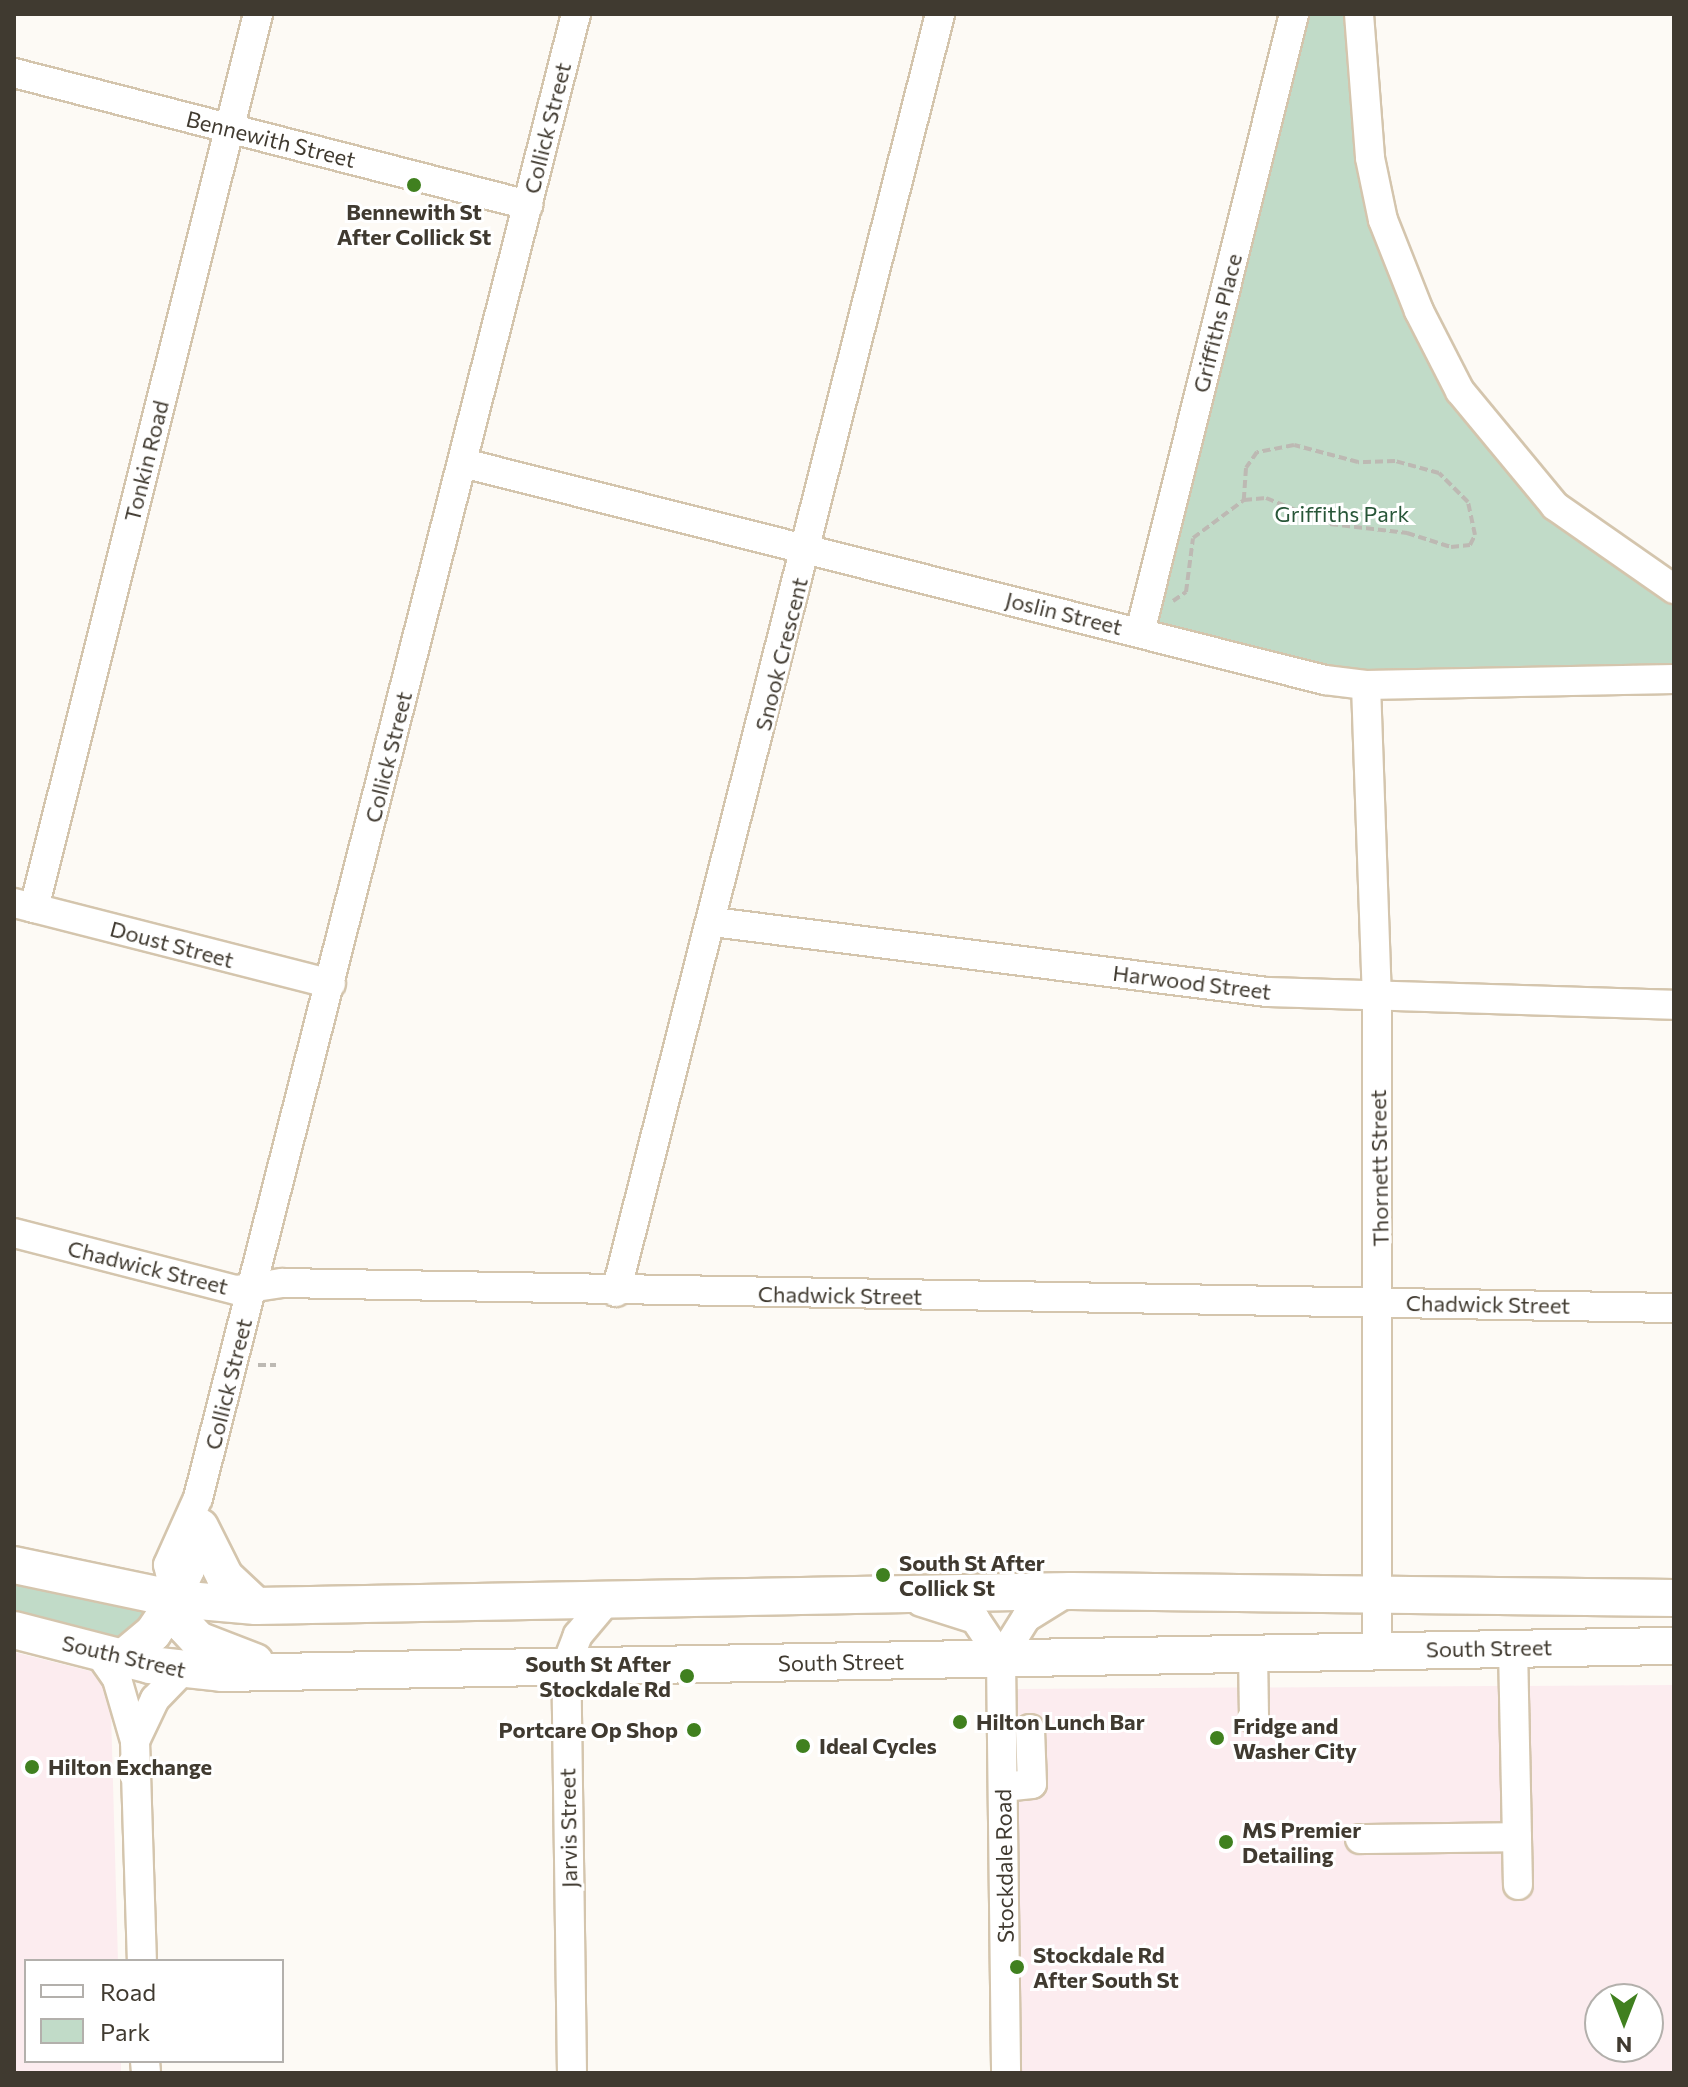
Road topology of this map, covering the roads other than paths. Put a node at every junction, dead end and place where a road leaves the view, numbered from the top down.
1 (258, 14) edge
2 (576, 14) edge
3 (940, 14) edge
4 (1294, 14) edge
5 (1359, 14) edge
6 (14, 73) edge
7 (229, 129) junction
8 (528, 205) junction
9 (463, 463) junction
10 (808, 548) junction
11 (1674, 589) edge
12 (1140, 632) junction
13 (1674, 679) edge
14 (1366, 685) junction
15 (24, 905) edge
16 (713, 922) junction
17 (331, 984) junction
18 (1377, 999) junction
19 (1674, 1005) edge
20 (14, 1233) edge
21 (254, 1285) junction
22 (616, 1292) junction
23 (1380, 1302) junction
24 (1674, 1308) edge
25 (199, 1513) junction
26 (14, 1565) edge
27 (1071, 1591) junction
28 (886, 1595) junction
29 (1379, 1596) junction
30 (1562, 1596) junction
31 (610, 1597) junction
32 (1674, 1598) edge
33 (176, 1599) junction
34 (256, 1606) junction
35 (14, 1630) edge
36 (1564, 1646) junction
37 (1674, 1646) edge
38 (1513, 1648) junction
39 (1377, 1651) junction
40 (1253, 1653) junction
41 (111, 1655) junction
42 (1001, 1658) junction
43 (566, 1666) junction
44 (182, 1671) junction
45 (295, 1673) junction
46 (1254, 1719) dead end
47 (1030, 1729) dead end
48 (135, 1741) junction
49 (1003, 1787) junction
50 (1517, 1837) junction
51 (1360, 1839) dead end
52 (1518, 1885) dead end
53 (142, 1959) edge
54 (572, 2073) edge
55 (1006, 2073) edge

1 - 7 street, Tonkin Road
2 - 8 street, Collick Street
3 - 10 street, Snook Crescent
4 - 12 street, Griffiths Place
5 - 11 street
6 - 7 street, Bennewith Street
7 - 8 street, Bennewith Street
7 - 15 street, Tonkin Road
8 - 9 street, Collick Street
9 - 10 street, Joslin Street
9 - 17 street, Collick Street
10 - 12 street, Joslin Street
10 - 16 street, Snook Crescent
12 - 14 street, Joslin Street
13 - 14 street, Joslin Street
14 - 18 street, Thornett Street
15 - 17 street, Doust Street
16 - 18 street, Harwood Street
16 - 22 street, Snook Crescent
17 - 21 street, Collick Street
18 - 19 street, Harwood Street
18 - 23 street, Thornett Street
20 - 21 street, Chadwick Street
21 - 22 street, Chadwick Street
21 - 25 street, Collick Street
22 - 23 street, Chadwick Street
23 - 24 street, Chadwick Street
23 - 29 street, Thornett Street
25 - 33 street, Collick Street
25 - 34 main road
26 - 33 main road
27 - 28 main road
27 - 29 main road
27 - 42 street
28 - 31 main road
28 - 42 street
29 - 30 main road
29 - 39 street, Thornett Street
30 - 32 main road
30 - 36 main road
31 - 34 main road
31 - 43 street, Jarvis Street
33 - 34 main road
33 - 41 main road
33 - 45 main road
35 - 41 main road, South Street
36 - 37 main road, South Street
36 - 38 main road, South Street
38 - 39 main road, South Street
38 - 50 street
39 - 40 main road, South Street
40 - 42 main road, South Street
40 - 46 street
41 - 44 main road, South Street
41 - 48 street
42 - 43 main road, South Street
42 - 49 street, Stockdale Road
43 - 45 main road, South Street
43 - 54 street, Jarvis Street
44 - 45 main road, South Street
44 - 48 street
47 - 49 street
48 - 53 street
49 - 55 street, Stockdale Road
50 - 51 street
50 - 52 street

